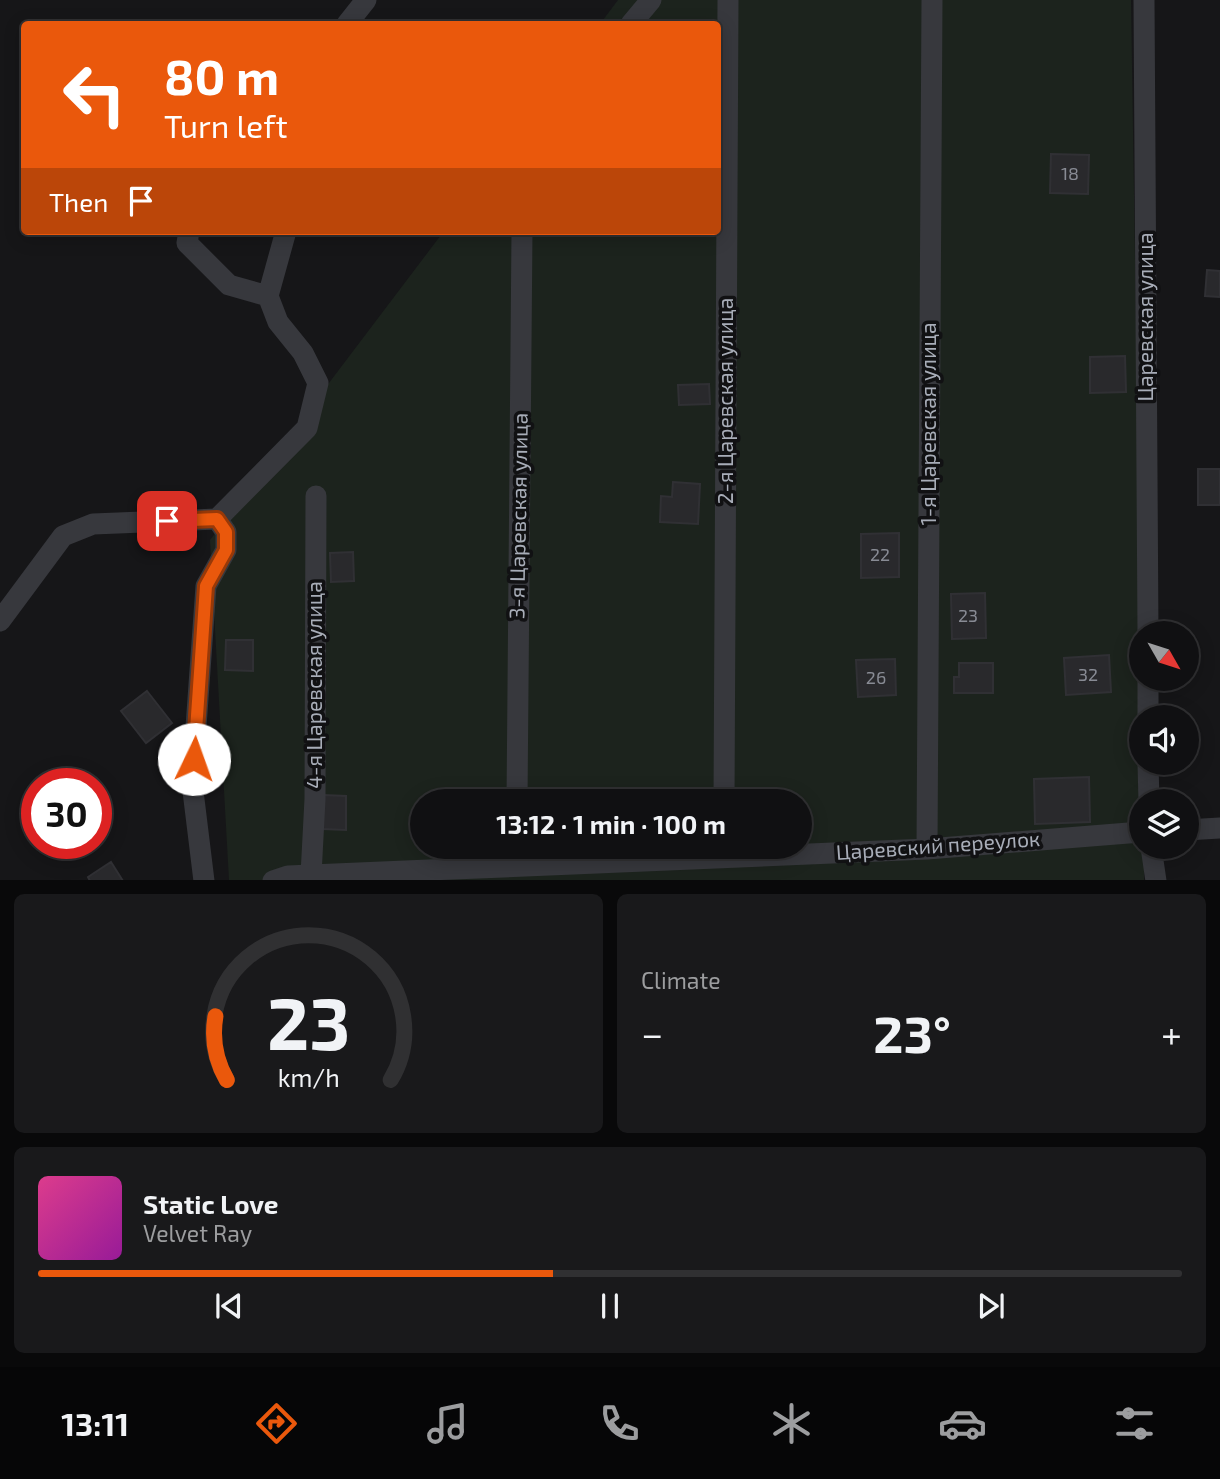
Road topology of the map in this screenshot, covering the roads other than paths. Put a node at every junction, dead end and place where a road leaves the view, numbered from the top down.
1 (366, 0) edge
2 (651, 0) edge
3 (728, 0) edge
4 (932, 0) edge
5 (1144, 0) edge
6 (349, 21) edge
7 (634, 21) edge
8 (189, 235) edge
9 (285, 235) edge
10 (522, 235) edge
11 (268, 296) junction
12 (316, 496) dead end
13 (217, 519) junction
14 (0, 621) edge
15 (1148, 621) edge
16 (517, 789) edge
17 (724, 789) edge
18 (1220, 828) edge
19 (1199, 829) edge
20 (1129, 833) edge
21 (927, 849) junction
22 (812, 851) edge
23 (509, 859) edge
24 (538, 859) edge
25 (699, 859) edge
26 (1153, 859) edge
27 (659, 870) edge
28 (311, 875) junction
29 (454, 875) edge
30 (204, 880) edge
31 (273, 880) edge
32 (1156, 880) edge

1 - 6 street
2 - 7 street
3 - 17 street, 2-я Царевская улица
4 - 21 street, 1-я Царевская улица
5 - 15 street, Царевская улица
8 - 11 street
9 - 11 street
10 - 16 street, 3-я Царевская улица
11 - 13 street
12 - 28 street, 4-я Царевская улица
13 - 14 street
13 - 30 street
18 - 19 street
20 - 21 street, Царевский переулок
21 - 22 street, Царевский переулок
23 - 29 street, Царевский переулок
24 - 27 street, Царевский переулок
25 - 27 street, Царевский переулок
26 - 32 street
28 - 29 street, Царевский переулок
28 - 31 street, Царевский переулок

